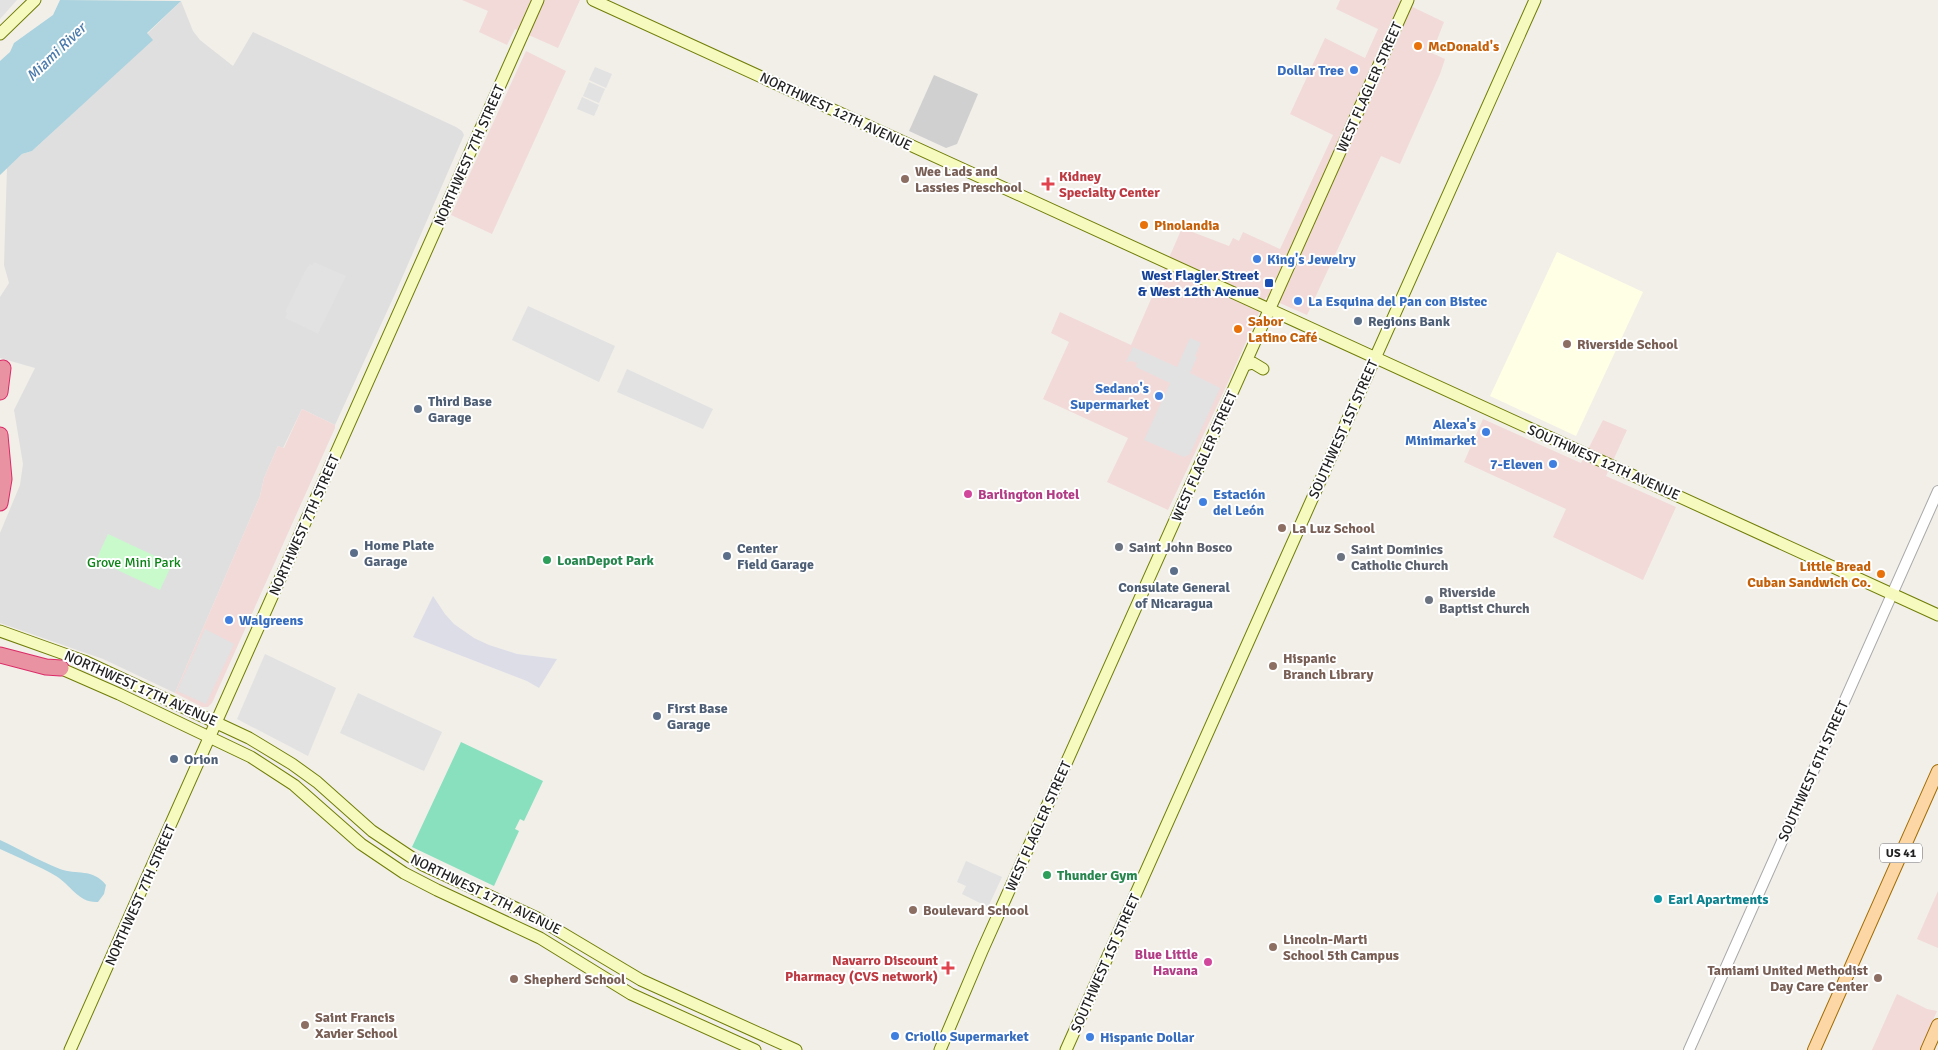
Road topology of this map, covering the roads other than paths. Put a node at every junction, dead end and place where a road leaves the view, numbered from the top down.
1 (35, 0) edge
2 (538, 0) edge
3 (593, 0) edge
4 (1408, 0) edge
5 (1534, 0) edge
6 (0, 34) edge
7 (1269, 309) junction
8 (1374, 358) junction
9 (1245, 365) junction
10 (3, 368) dead end
11 (1263, 368) dead end
12 (0, 392) edge
13 (0, 435) edge
14 (1, 455) edge
15 (1938, 491) edge
16 (0, 503) edge
17 (1892, 594) junction
18 (1938, 615) edge
19 (0, 630) edge
20 (0, 647) edge
21 (0, 655) edge
22 (61, 668) junction
23 (216, 722) junction
24 (210, 737) junction
25 (1938, 771) edge
26 (1938, 1025) edge
27 (70, 1050) edge
28 (755, 1050) edge
29 (796, 1050) edge
30 (940, 1050) edge
31 (1066, 1050) edge
32 (1689, 1050) edge
33 (1814, 1050) edge
34 (1927, 1050) edge

1 - 6 main road
2 - 23 main road, NORTHWEST 7TH STREET
3 - 7 main road, NORTHWEST 12TH AVENUE
4 - 7 main road, WEST FLAGLER STREET
5 - 8 main road, SOUTHWEST 1ST STREET
7 - 8 main road, SOUTHWEST 12TH AVENUE
7 - 9 main road, WEST FLAGLER STREET
8 - 17 main road, SOUTHWEST 12TH AVENUE
8 - 31 main road, SOUTHWEST 1ST STREET
9 - 11 main road
9 - 30 main road, WEST FLAGLER STREET
10 - 12 highway
13 - 14 highway
14 - 16 highway
15 - 17 street, SOUTHWEST 6TH STREET
17 - 18 main road, SOUTHWEST 12TH AVENUE
17 - 32 street, SOUTHWEST 6TH STREET
19 - 23 main road, NORTHWEST 17TH AVENUE
20 - 22 main road, NORTHWEST 17TH AVENUE
21 - 22 highway
22 - 24 main road, NORTHWEST 17TH AVENUE
23 - 24 main road, NORTHWEST 7TH STREET
23 - 29 main road, NORTHWEST 17TH AVENUE
24 - 27 main road, NORTHWEST 7TH STREET
24 - 28 main road, NORTHWEST 17TH AVENUE
25 - 33 main road, US 41
26 - 34 main road

